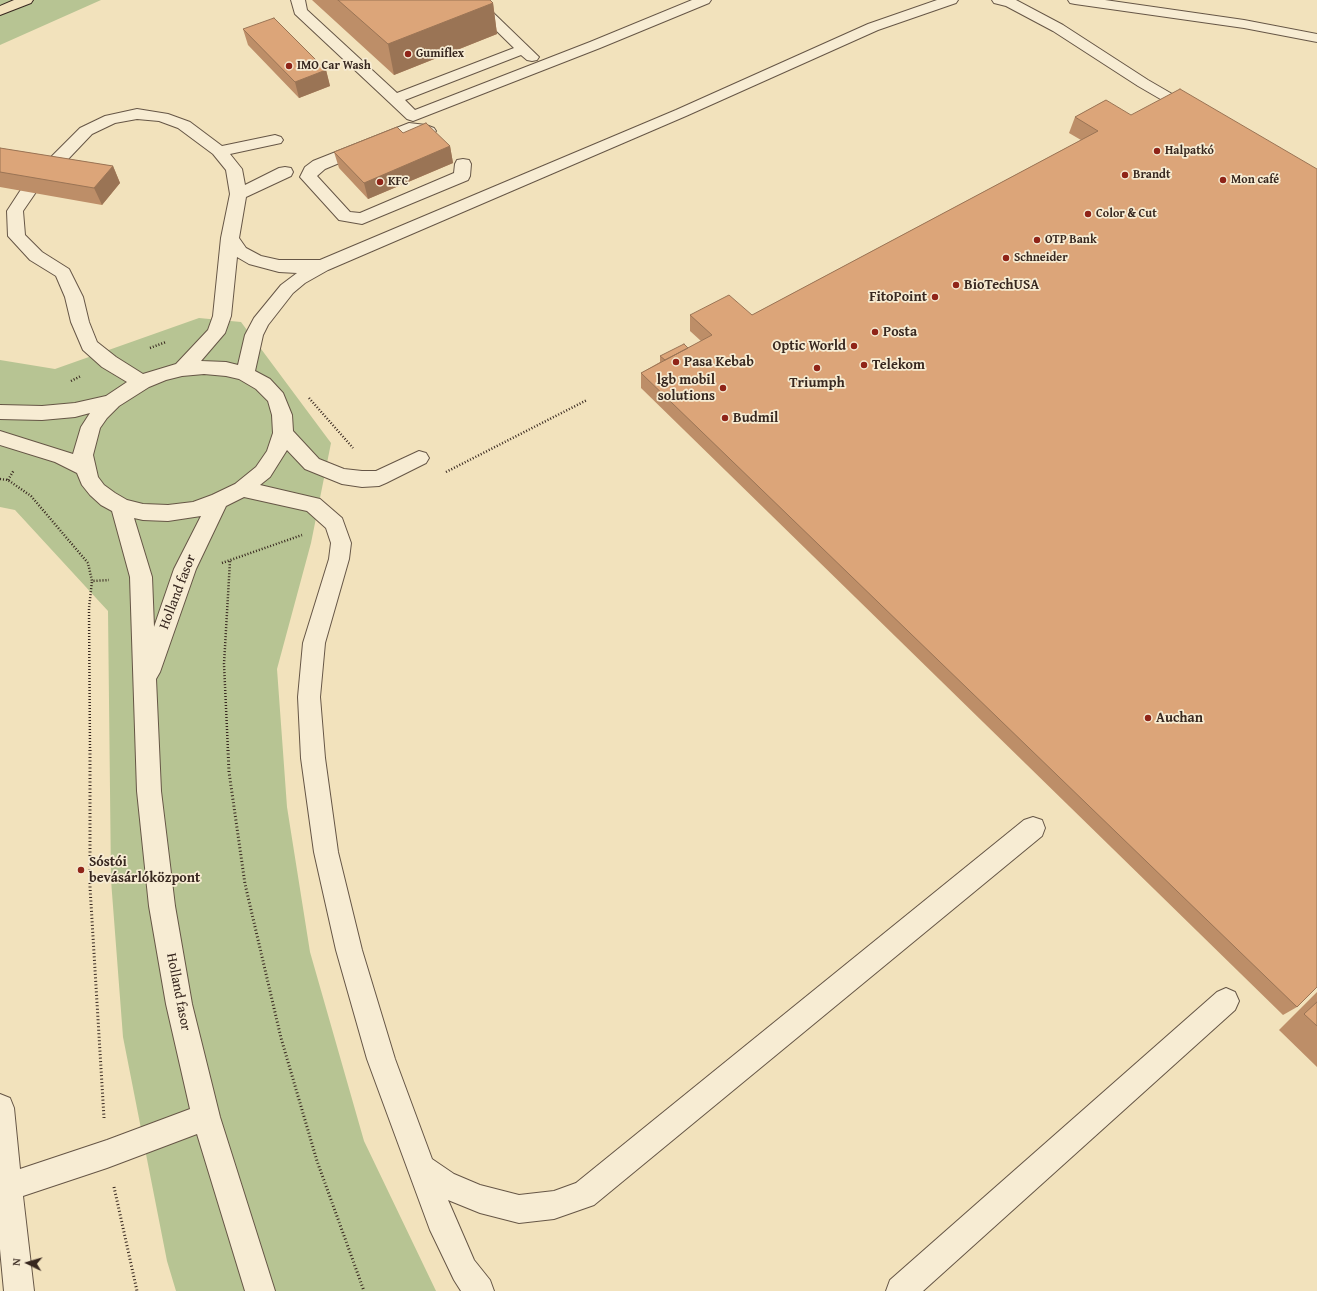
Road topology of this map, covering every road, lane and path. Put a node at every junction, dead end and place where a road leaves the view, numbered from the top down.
1 (26, 0) edge
2 (298, 0) edge
3 (472, 0) edge
4 (704, 0) edge
5 (951, 0) edge
6 (999, 0) edge
7 (1075, 0) edge
8 (0, 11) edge
9 (1317, 38) edge
10 (523, 48) junction
11 (541, 66) junction
12 (394, 99) junction
13 (1205, 118) edge
14 (428, 131) edge
15 (275, 140) dead end
16 (220, 151) junction
17 (463, 164) dead end
18 (47, 171) edge
19 (285, 172) dead end
20 (28, 192) edge
21 (238, 194) junction
22 (230, 238) junction
23 (322, 266) junction
24 (182, 369) junction
25 (245, 374) junction
26 (142, 382) junction
27 (587, 400) dead end
28 (112, 401) junction
29 (0, 412) edge
30 (283, 433) junction
31 (0, 438) edge
32 (419, 458) dead end
33 (85, 468) junction
34 (442, 474) dead end
35 (242, 489) junction
36 (219, 501) junction
37 (121, 506) junction
38 (335, 524) junction
39 (92, 582) dead end
40 (144, 684) junction
41 (1033, 828) dead end
42 (1226, 1001) dead end
43 (0, 1108) edge
44 (206, 1117) junction
45 (107, 1154) junction
46 (421, 1169) junction
47 (8, 1187) junction
48 (19, 1291) edge
49 (137, 1291) edge
50 (260, 1291) edge
51 (364, 1291) edge
52 (479, 1291) edge
53 (901, 1291) edge

1 - 8 main road
2 - 12 street
3 - 10 street
4 - 11 street
5 - 23 street
6 - 13 street
7 - 9 street
10 - 11 street
10 - 12 street
11 - 12 street
14 - 17 street
15 - 16 street
16 - 18 street
16 - 21 street
19 - 21 street
20 - 26 street
21 - 22 street
22 - 23 street
22 - 24 street
23 - 25 street
24 - 25 street
24 - 26 street
25 - 30 street
26 - 28 street
27 - 34 path
28 - 29 street
28 - 33 street
30 - 32 street
30 - 35 street
31 - 33 street
33 - 37 street
35 - 36 street
35 - 38 street
36 - 37 street
36 - 40 street, Holland fasor
37 - 40 street, Holland fasor
38 - 46 street
38 - 51 path
39 - 45 path
40 - 44 street, Holland fasor
41 - 46 street
42 - 53 street
43 - 47 street
44 - 45 street
44 - 50 street, Holland fasor
45 - 47 street
45 - 49 path
46 - 52 street
47 - 48 street

